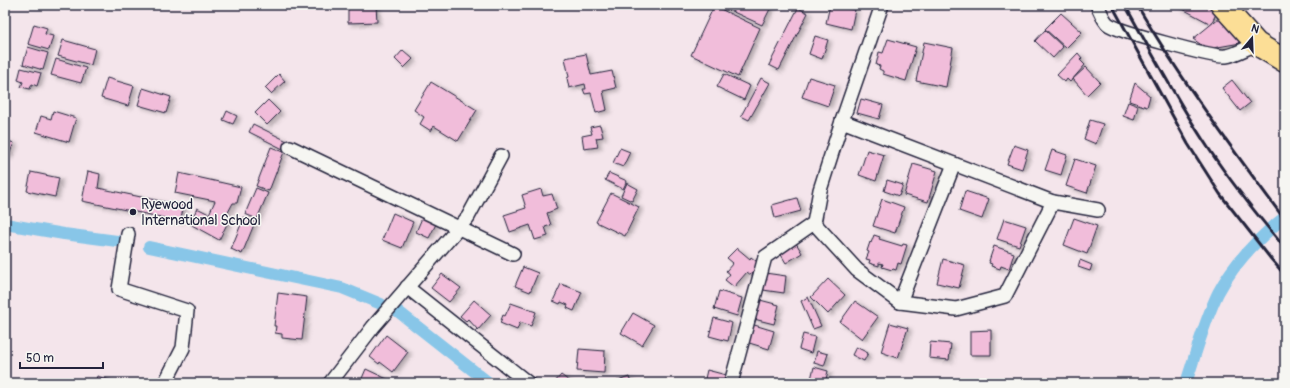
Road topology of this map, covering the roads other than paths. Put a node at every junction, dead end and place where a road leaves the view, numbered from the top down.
1 (882, 5) edge
2 (1097, 5) edge
3 (1222, 5) edge
4 (1236, 5) edge
5 (1257, 44) junction
6 (1285, 50) edge
7 (1285, 61) edge
8 (842, 121) junction
9 (290, 147) dead end
10 (501, 156) dead end
11 (954, 164) junction
12 (1053, 202) junction
13 (1098, 210) dead end
14 (814, 223) junction
15 (459, 228) junction
16 (128, 234) dead end
17 (513, 254) dead end
18 (407, 287) junction
19 (900, 302) junction
20 (333, 382) edge
21 (165, 383) edge
22 (528, 383) edge
23 (730, 383) edge

1 - 8 street
2 - 5 street
3 - 5 highway
4 - 6 highway
5 - 7 highway
8 - 11 street
8 - 14 street
9 - 15 street
10 - 15 street
11 - 12 street
11 - 19 street
12 - 13 street
12 - 19 street
14 - 19 street
14 - 23 street
15 - 17 street
15 - 18 street
16 - 21 street
18 - 20 street
18 - 22 street

